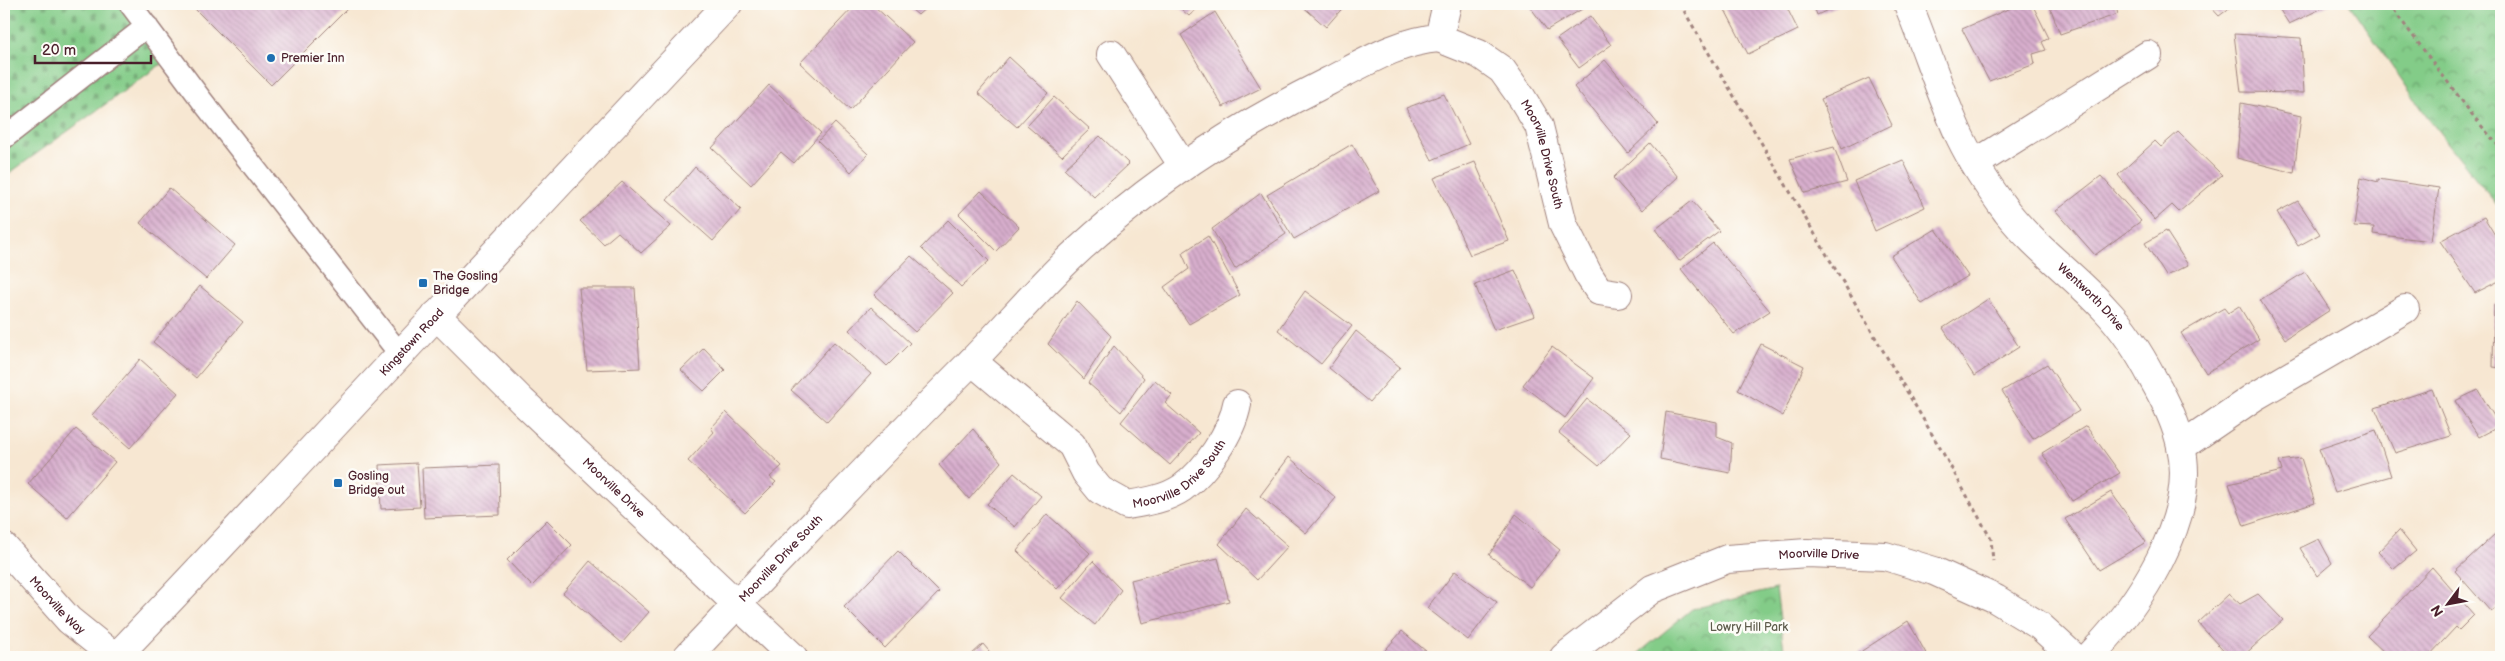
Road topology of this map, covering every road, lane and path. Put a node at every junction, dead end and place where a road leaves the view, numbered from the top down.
1 (130, 4) edge
2 (728, 4) edge
3 (1447, 4) edge
4 (1680, 4) edge
5 (1908, 4) edge
6 (2389, 4) edge
7 (147, 26) junction
8 (1439, 38) junction
9 (1111, 54) dead end
10 (2148, 55) dead end
11 (4, 138) edge
12 (2501, 149) edge
13 (1976, 163) junction
14 (1183, 166) junction
15 (1618, 294) dead end
16 (2405, 309) dead end
17 (436, 315) junction
18 (399, 353) junction
19 (972, 361) junction
20 (1237, 404) dead end
21 (2181, 446) junction
22 (4, 548) edge
23 (1996, 599) junction
24 (737, 604) junction
25 (115, 657) edge
26 (687, 657) edge
27 (793, 657) edge
28 (1564, 657) edge
29 (2074, 657) edge
30 (2089, 657) edge

1 - 7 lane
2 - 17 street, Kingstown Road
3 - 8 street
4 - 23 path
5 - 13 street, Wentworth Drive
6 - 12 path
7 - 11 lane
7 - 18 lane
8 - 14 street, Moorville Drive South
8 - 15 street, Moorville Drive South
9 - 14 street
10 - 13 street
13 - 21 street, Wentworth Drive
14 - 19 street, Moorville Drive South
16 - 21 street
17 - 18 street, Kingstown Road
17 - 24 street, Moorville Drive
18 - 25 street, Kingstown Road
19 - 20 street, Moorville Drive South
19 - 24 street, Moorville Drive South
21 - 30 street, Wentworth Drive
22 - 25 street, Moorville Way
23 - 28 street, Moorville Drive
23 - 29 street, Moorville Drive
24 - 26 street, Moorville Drive South
24 - 27 street, Moorville Drive

